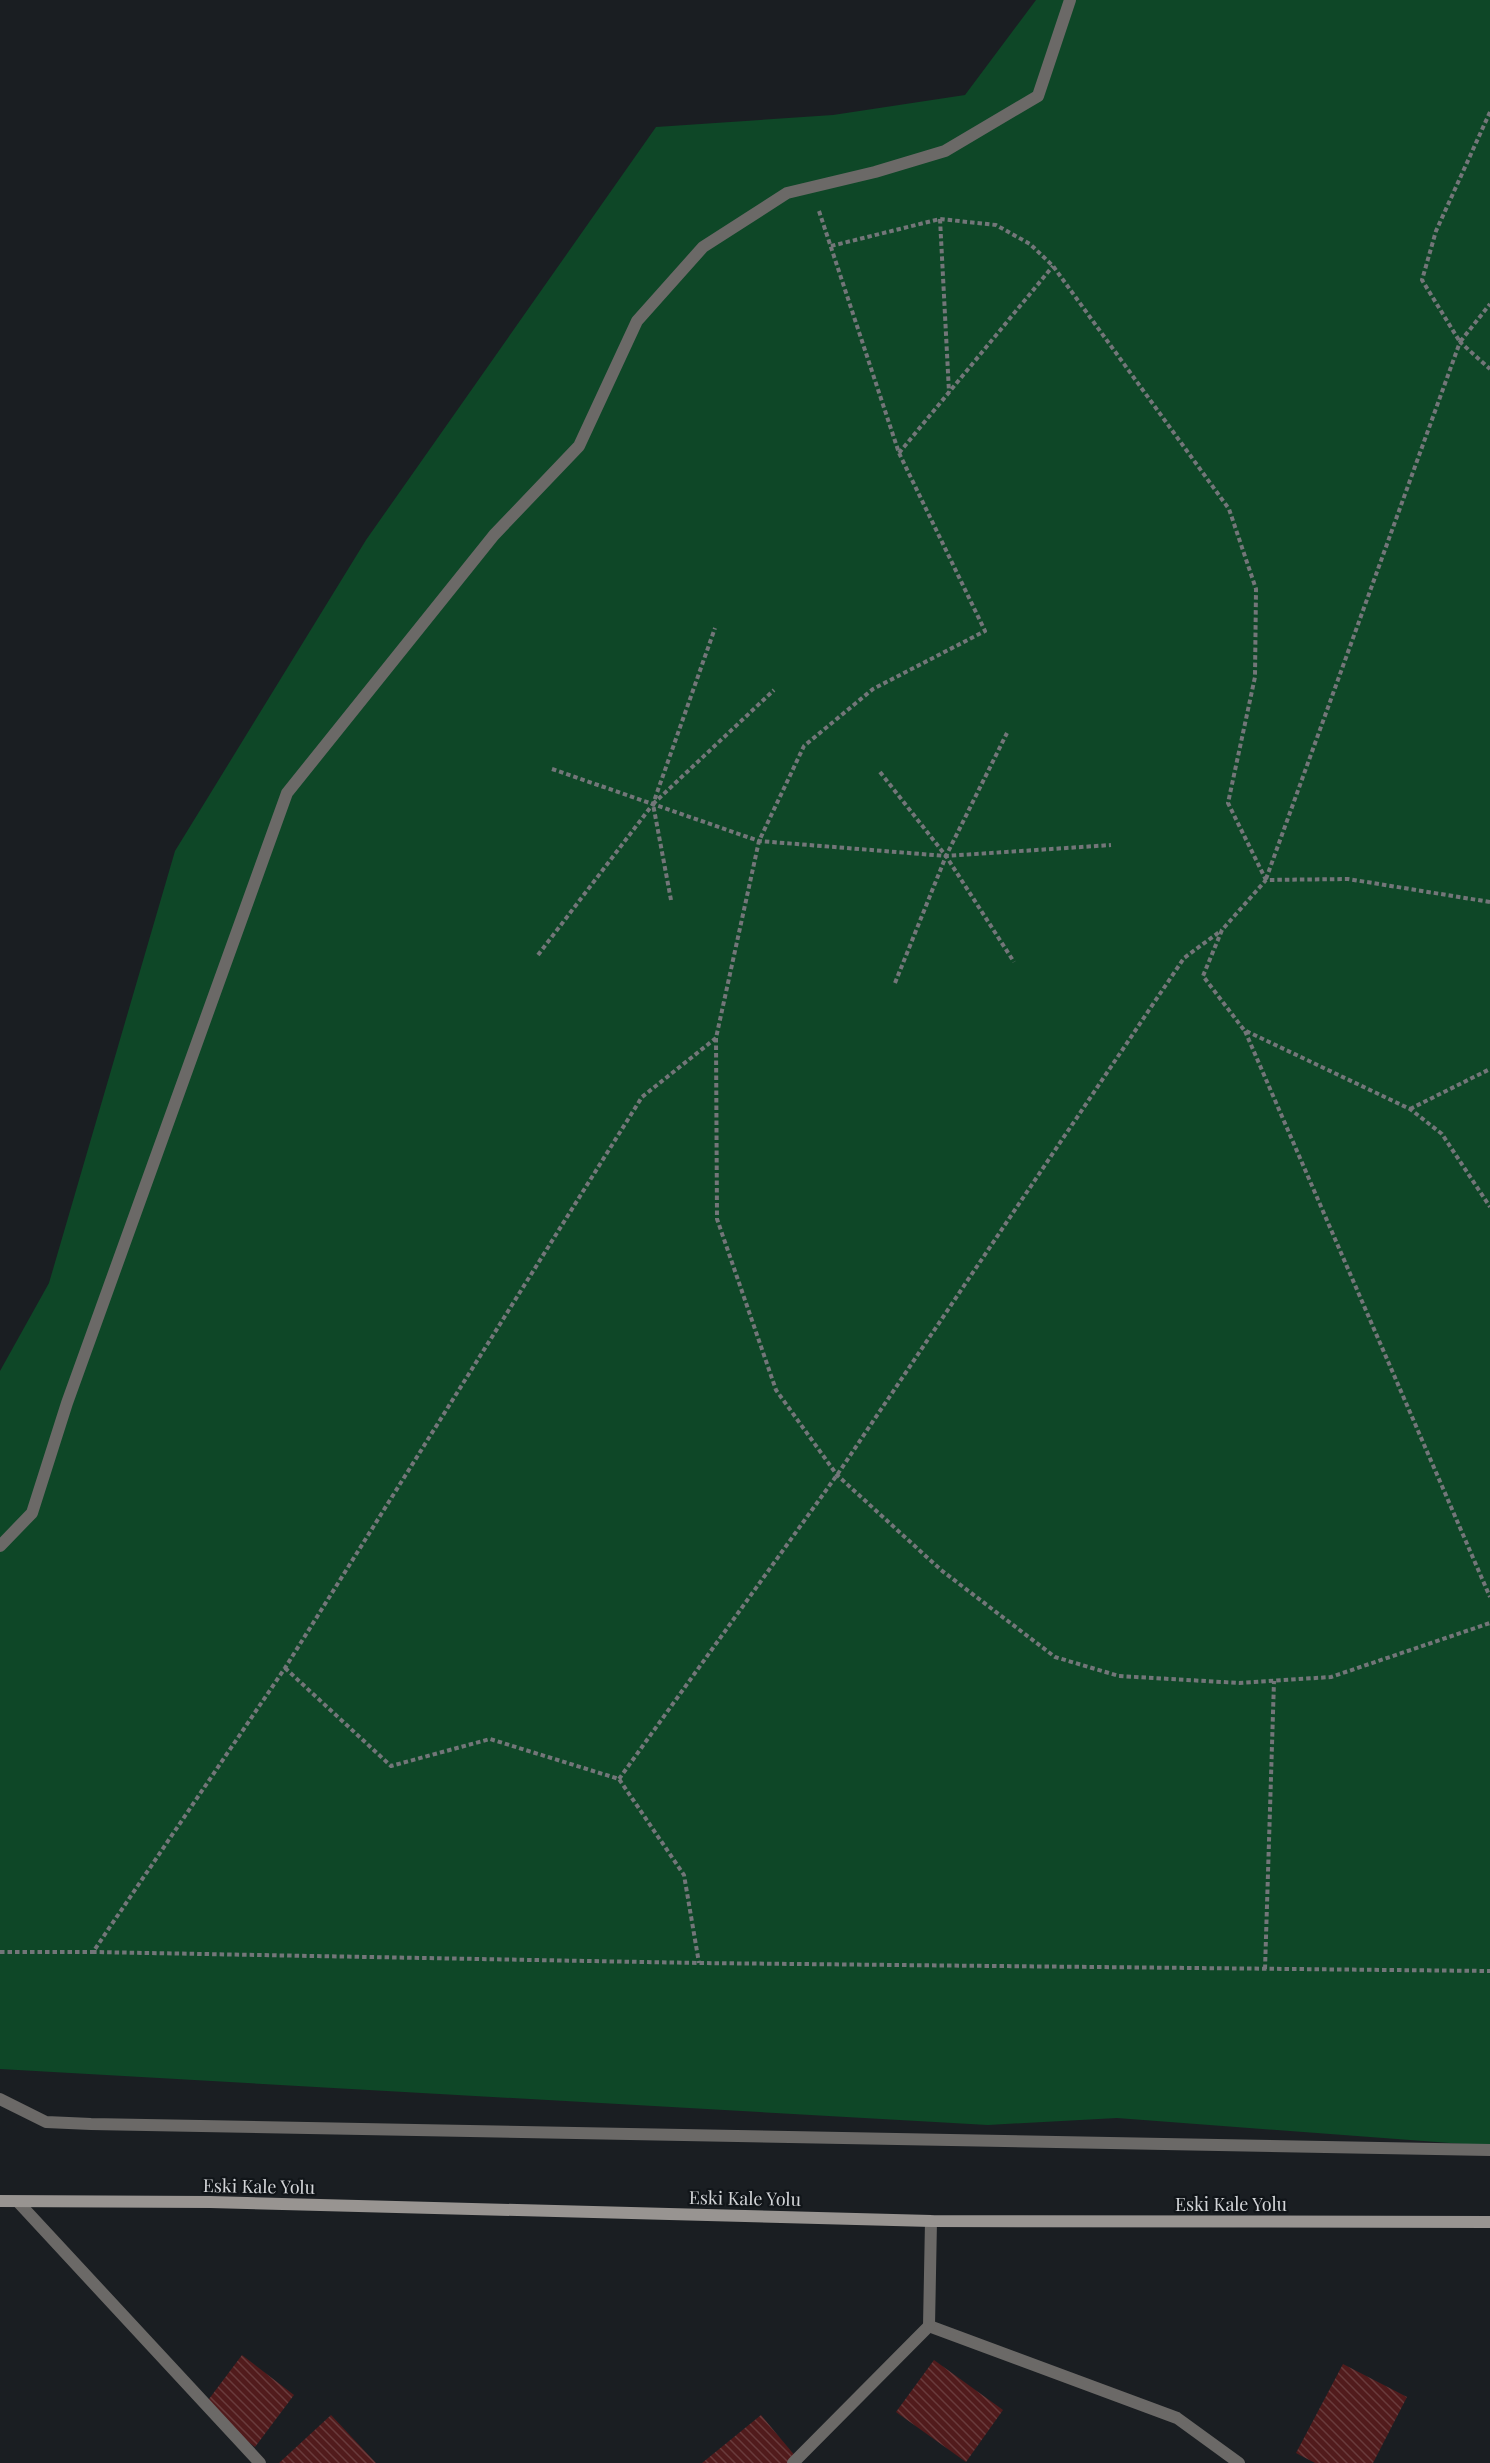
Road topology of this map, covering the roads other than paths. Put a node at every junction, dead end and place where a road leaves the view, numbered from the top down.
1 (1070, 0) edge
2 (0, 1546) edge
3 (0, 2099) edge
4 (1490, 2150) edge
5 (0, 2202) edge
6 (19, 2203) junction
7 (931, 2221) junction
8 (1490, 2222) edge
9 (929, 2326) junction
10 (260, 2463) edge
11 (793, 2463) edge
12 (1239, 2463) edge

1 - 2 street
3 - 4 street
5 - 6 street, Eski Kale Yolu
6 - 7 street, Eski Kale Yolu
6 - 10 street
7 - 8 street, Eski Kale Yolu
7 - 9 street
9 - 11 street
9 - 12 street

